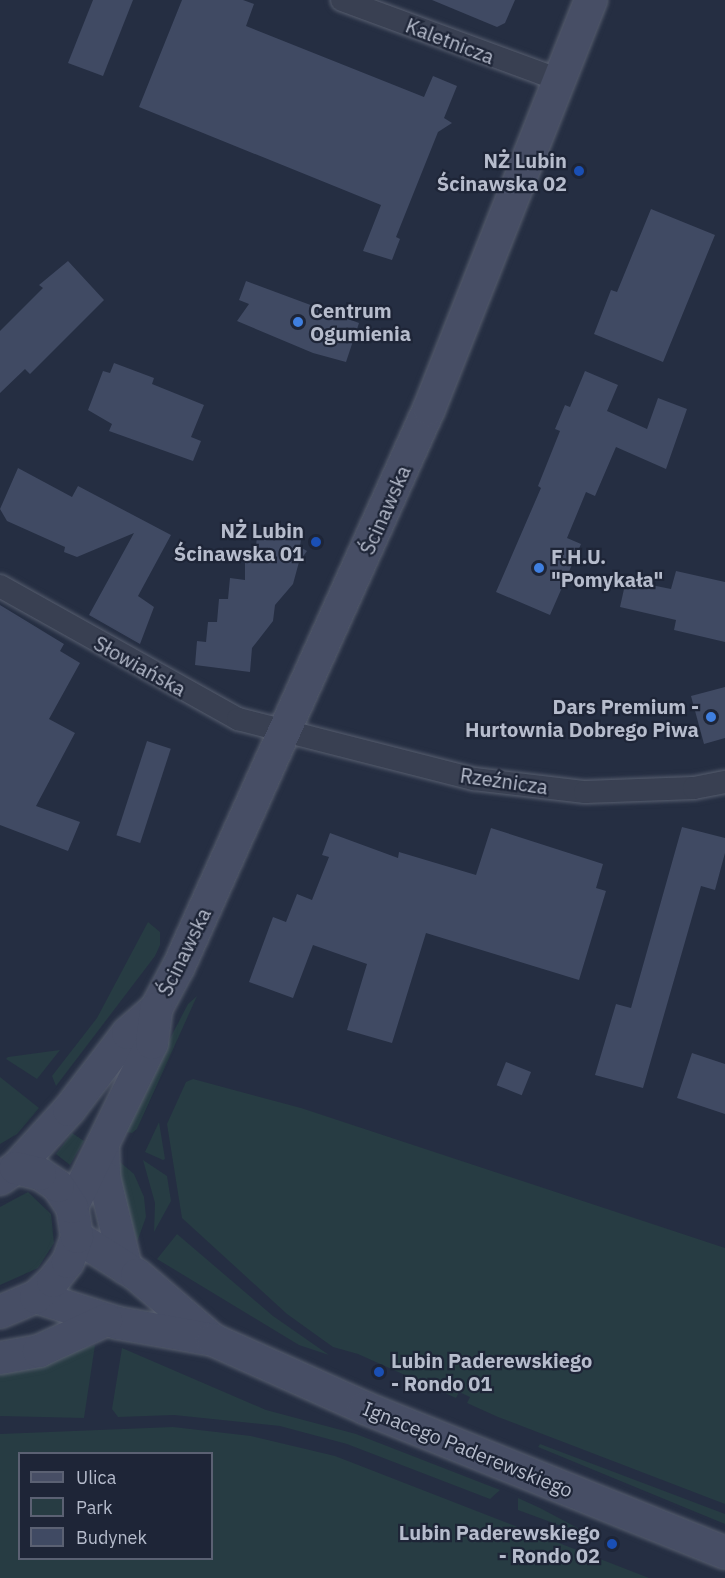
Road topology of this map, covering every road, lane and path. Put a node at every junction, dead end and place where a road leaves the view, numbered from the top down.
1 (342, 0) edge
2 (591, 0) edge
3 (560, 80) junction
4 (0, 586) edge
5 (287, 730) junction
6 (725, 782) edge
7 (156, 1009) junction
8 (103, 1144) junction
9 (8, 1174) edge
10 (74, 1222) junction
11 (126, 1268) junction
12 (36, 1297) junction
13 (0, 1312) edge
14 (106, 1320) junction
15 (213, 1340) junction
16 (0, 1358) edge
17 (725, 1553) edge

1 - 3 street, Kaletnicza
2 - 3 main road, Ścinawska
3 - 5 main road, Ścinawska
4 - 5 street, Słowiańska
5 - 6 street, Rzeźnicza
5 - 7 main road, Ścinawska
7 - 8 main road, Ścinawska
7 - 9 main road, Ścinawska
8 - 10 main road, Ścinawska
8 - 11 main road
9 - 10 main road
10 - 11 main road, Ignacego Paderewskiego
10 - 12 main road, Ścinawska
11 - 15 main road, Ignacego Paderewskiego
12 - 13 main road
12 - 14 main road, Ignacego Paderewskiego
14 - 15 main road, Ignacego Paderewskiego
14 - 16 main road
15 - 17 main road, Ignacego Paderewskiego

